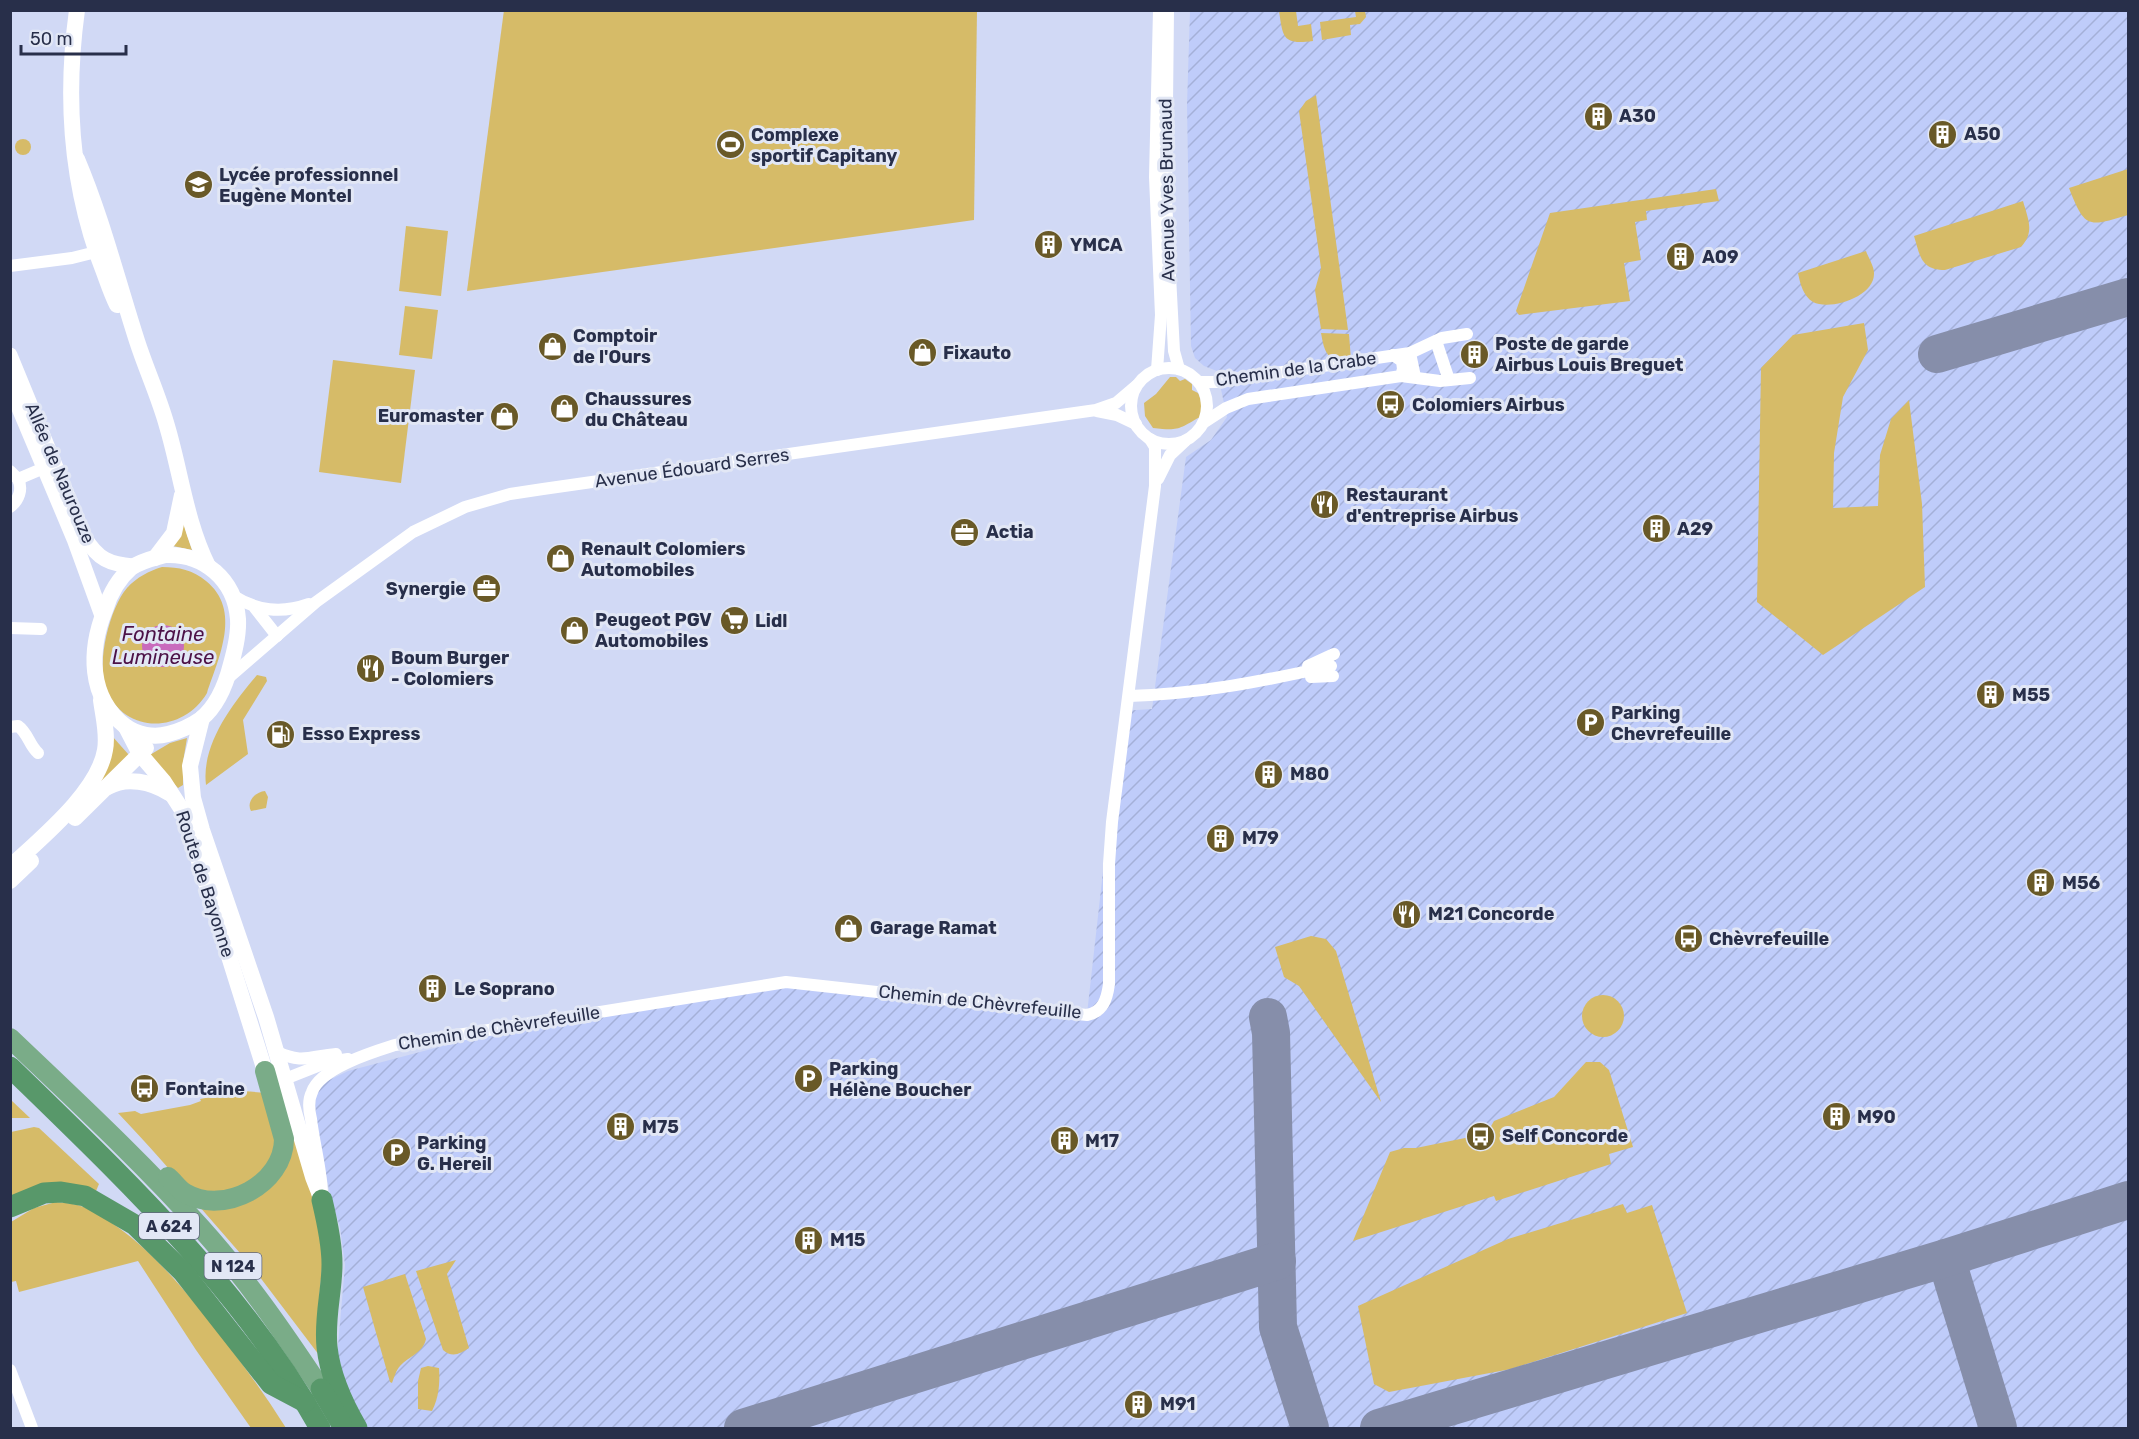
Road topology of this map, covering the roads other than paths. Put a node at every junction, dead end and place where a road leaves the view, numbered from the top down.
1 (76, 10) edge
2 (1159, 10) edge
3 (1168, 10) edge
4 (103, 250) junction
5 (10, 266) edge
6 (1467, 334) dead end
7 (1436, 341) junction
8 (1410, 352) junction
9 (10, 355) edge
10 (1393, 355) junction
11 (1179, 369) junction
12 (1157, 370) junction
13 (1401, 376) junction
14 (1415, 377) junction
15 (1470, 378) dead end
16 (1449, 380) junction
17 (1198, 382) junction
18 (1136, 386) junction
19 (10, 387) edge
20 (1096, 410) junction
21 (1203, 423) junction
22 (1136, 424) junction
23 (1150, 439) junction
24 (1185, 441) junction
25 (50, 466) junction
26 (14, 475) edge
27 (1155, 486) junction
28 (183, 491) junction
29 (10, 507) edge
30 (155, 558) junction
31 (133, 566) junction
32 (208, 566) junction
33 (232, 595) junction
34 (316, 602) junction
35 (255, 608) junction
36 (102, 616) junction
37 (10, 627) edge
38 (41, 629) dead end
39 (277, 636) junction
40 (1283, 677) junction
41 (227, 679) junction
42 (100, 693) junction
43 (1129, 696) junction
44 (202, 718) junction
45 (10, 727) edge
46 (126, 727) junction
47 (157, 736) junction
48 (38, 753) dead end
49 (140, 754) junction
50 (102, 791) junction
51 (174, 796) junction
52 (72, 814) junction
53 (13, 864) edge
54 (10, 881) edge
55 (235, 975) junction
56 (10, 1038) edge
57 (276, 1052) junction
58 (374, 1052) junction
59 (358, 1057) junction
60 (10, 1067) edge
61 (265, 1071) joint
62 (285, 1079) junction
63 (130, 1154) junction
64 (322, 1200) junction
65 (10, 1207) edge
66 (10, 1370) edge
67 (313, 1396) junction
68 (32, 1428) edge
69 (320, 1428) edge
70 (344, 1428) edge
71 (357, 1428) edge

1 - 4 main road
2 - 12 street, Avenue Yves Brunaud
3 - 11 street, Avenue Yves Brunaud
4 - 5 street
4 - 28 main road
6 - 7 street, Chemin de la Crabe
7 - 8 street, Chemin de la Crabe
7 - 16 street
8 - 10 street, Chemin de la Crabe
8 - 14 street
9 - 25 street, Allée de Naurouze
10 - 13 street, Chemin de la Crabe
10 - 17 street, Chemin de la Crabe
11 - 12 street
11 - 17 street
12 - 18 street
13 - 14 street, Chemin de la Crabe
13 - 21 street, Chemin de la Crabe
14 - 16 street, Chemin de la Crabe
15 - 16 street, Chemin de la Crabe
17 - 21 street
18 - 20 street, Avenue Édouard Serres
18 - 22 street
19 - 25 street, Allée de Naurouze
20 - 22 street, Avenue Édouard Serres
20 - 34 street, Avenue Édouard Serres
21 - 24 street
22 - 23 street
23 - 24 street
23 - 27 street, Chemin de Chèvrefeuille
24 - 27 street, Chemin de Chèvrefeuille
25 - 26 street
25 - 31 street, Allée de Naurouze
25 - 36 street, Allée de Naurouze
26 - 29 street
27 - 43 street, Chemin de Chèvrefeuille
28 - 30 main road
28 - 32 main road
30 - 31 main road
30 - 32 main road
31 - 36 main road
32 - 33 main road
33 - 35 street, Avenue Édouard Serres
33 - 41 main road
34 - 35 street, Avenue Édouard Serres
34 - 39 street, Avenue Édouard Serres
35 - 39 street, Avenue Édouard Serres
36 - 42 main road
37 - 38 street
39 - 41 street, Avenue Édouard Serres
40 - 40 street
40 - 43 street
41 - 44 main road
42 - 46 main road
42 - 52 main road
43 - 58 street, Chemin de Chèvrefeuille
44 - 47 main road
44 - 57 main road, Route de Bayonne
45 - 48 street
46 - 47 main road
46 - 49 main road, Route de Bayonne
47 - 49 main road
49 - 50 main road
49 - 51 main road, Route de Bayonne
50 - 51 main road
50 - 52 main road
51 - 55 main road, Route de Bayonne
52 - 53 main road
52 - 54 main road
55 - 61 main road
55 - 62 street, Route de Bayonne
56 - 63 highway, N 124
57 - 58 street, Chemin de Chèvrefeuille
57 - 62 main road, Route de Bayonne
58 - 59 street, Chemin de Chèvrefeuille
59 - 62 street, Chemin de Chèvrefeuille
59 - 64 street, Chemin de Chèvrefeuille
60 - 67 highway, A 624
61 - 63 highway
62 - 64 main road, Route de Bayonne
63 - 67 highway, N 124
64 - 71 highway
65 - 67 highway
66 - 68 street
67 - 69 highway, A 624
67 - 70 highway, A 624

